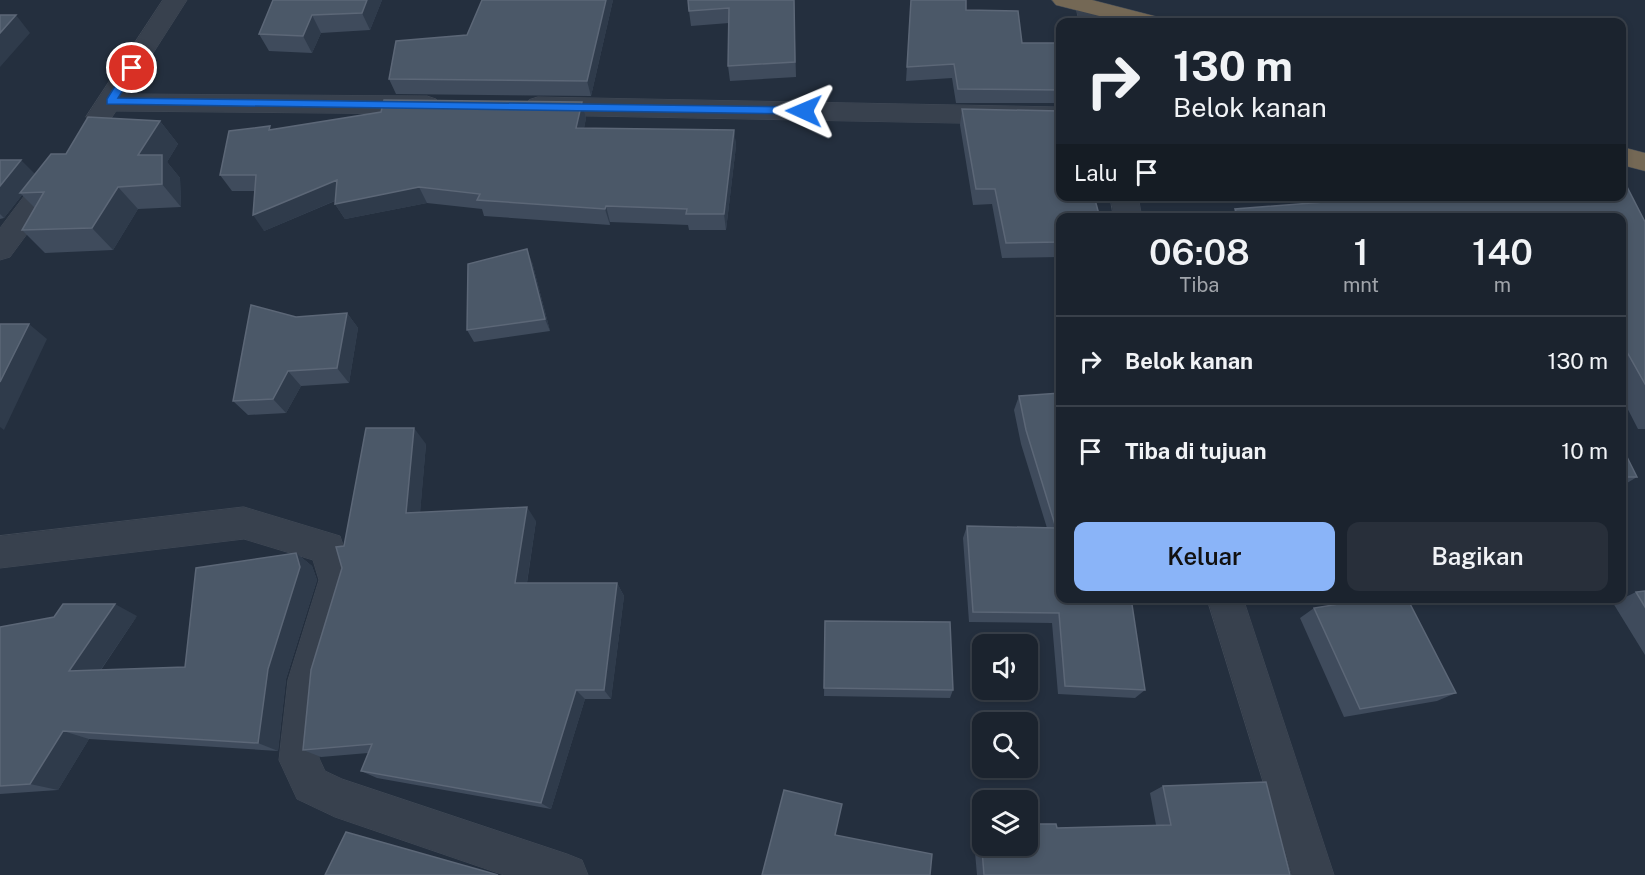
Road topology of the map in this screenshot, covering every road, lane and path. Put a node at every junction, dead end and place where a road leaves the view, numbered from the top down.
1 (175, 0) edge
2 (1064, 0) edge
3 (1089, 15) edge
4 (1115, 18) edge
5 (111, 102) junction
6 (453, 105) edge
7 (512, 106) edge
8 (1056, 116) edge
9 (1626, 157) edge
10 (1645, 162) edge
11 (0, 249) edge
12 (0, 552) edge
13 (1227, 603) edge
14 (567, 875) edge
15 (1313, 875) edge

1 - 5 street
2 - 3 highway
3 - 4 highway
5 - 6 street
5 - 11 street
7 - 8 street
9 - 10 highway
12 - 14 street
13 - 15 street

